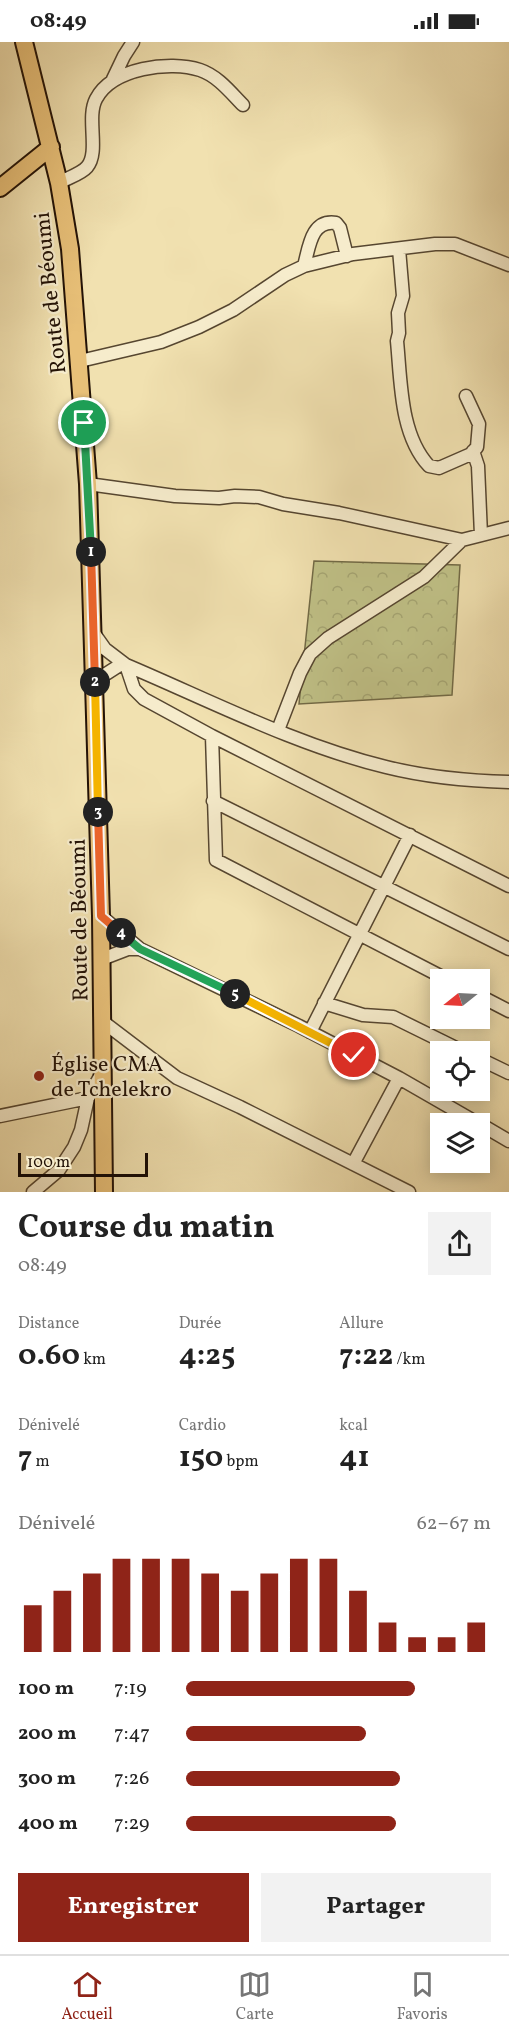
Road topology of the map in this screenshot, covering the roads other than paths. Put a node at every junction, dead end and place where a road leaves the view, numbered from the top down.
1 (24, 42) edge
2 (133, 42) edge
3 (113, 79) junction
4 (243, 105) dead end
5 (51, 147) junction
6 (59, 183) junction
7 (0, 188) edge
8 (399, 249) junction
9 (347, 256) junction
10 (509, 265) edge
11 (304, 266) junction
12 (80, 361) junction
13 (466, 396) dead end
14 (473, 452) junction
15 (88, 484) junction
16 (509, 528) edge
17 (481, 535) junction
18 (462, 540) junction
19 (93, 633) junction
20 (125, 664) junction
21 (95, 681) junction
22 (278, 730) junction
23 (212, 736) junction
24 (509, 782) edge
25 (213, 801) junction
26 (410, 835) junction
27 (384, 885) junction
28 (509, 885) edge
29 (101, 916) junction
30 (361, 934) junction
31 (140, 949) junction
32 (509, 949) edge
33 (102, 959) junction
34 (430, 970) edge
35 (490, 1001) edge
36 (324, 1003) junction
37 (509, 1011) edge
38 (102, 1021) junction
39 (310, 1032) junction
40 (442, 1041) edge
41 (490, 1064) edge
42 (102, 1073) junction
43 (509, 1074) edge
44 (399, 1078) junction
45 (88, 1098) junction
46 (461, 1113) edge
47 (0, 1116) edge
48 (490, 1130) edge
49 (509, 1141) edge
50 (353, 1164) junction
51 (33, 1192) edge
52 (104, 1192) edge
53 (409, 1192) edge

1 - 5 main road, Route de Béoumi
2 - 3 street
3 - 4 street
3 - 6 street
5 - 6 main road, Route de Béoumi
5 - 7 main road
6 - 12 main road, Route de Béoumi
8 - 9 street
8 - 10 street
8 - 14 street
9 - 11 street
9 - 11 street
11 - 12 street
12 - 15 main road, Route de Béoumi
13 - 14 street
14 - 17 street
15 - 18 street
15 - 19 main road, Route de Béoumi
16 - 17 street
17 - 18 street
18 - 22 street
19 - 20 street
19 - 21 main road, Route de Béoumi
20 - 21 street
20 - 22 street
20 - 23 street
21 - 29 main road, Route de Béoumi
22 - 24 street
23 - 25 street
23 - 26 street
25 - 27 street
25 - 30 street
26 - 27 street
26 - 28 street
27 - 30 street
27 - 32 street
29 - 31 street
29 - 33 main road, Route de Béoumi
30 - 34 street
30 - 36 street
31 - 33 street
31 - 39 street
33 - 38 main road, Route de Béoumi
35 - 37 street
36 - 39 street
36 - 40 street
38 - 42 main road, Route de Béoumi
38 - 50 street
39 - 44 street
41 - 43 street
42 - 45 street
42 - 52 main road, Route de Béoumi
44 - 46 street
44 - 50 street
45 - 47 street
45 - 51 street
48 - 49 street
50 - 53 street

